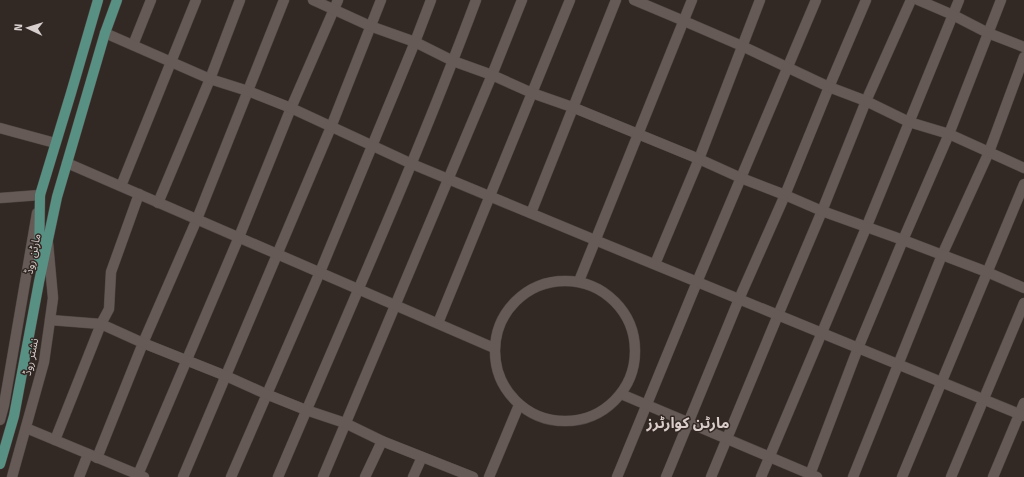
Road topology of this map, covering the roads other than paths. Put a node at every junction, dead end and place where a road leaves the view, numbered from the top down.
1 (98, 0) edge
2 (117, 0) edge
3 (151, 0) edge
4 (196, 0) edge
5 (240, 0) edge
6 (284, 0) edge
7 (313, 0) edge
8 (338, 0) edge
9 (381, 0) edge
10 (430, 0) edge
11 (476, 0) edge
12 (522, 0) edge
13 (570, 0) edge
14 (616, 0) edge
15 (634, 0) edge
16 (692, 0) edge
17 (760, 0) edge
18 (816, 0) edge
19 (866, 0) edge
20 (911, 0) edge
21 (918, 0) edge
22 (959, 0) edge
23 (1001, 0) edge
24 (334, 10) junction
25 (953, 15) junction
26 (684, 21) junction
27 (370, 26) junction
28 (105, 33) junction
29 (988, 33) junction
30 (415, 42) junction
31 (133, 45) junction
32 (742, 46) junction
33 (1024, 47) edge
34 (1024, 57) edge
35 (453, 61) junction
36 (170, 62) junction
37 (787, 68) junction
38 (492, 75) junction
39 (210, 79) junction
40 (829, 87) junction
41 (248, 91) junction
42 (532, 93) junction
43 (866, 101) junction
44 (572, 107) junction
45 (290, 108) junction
46 (909, 122) junction
47 (331, 126) junction
48 (0, 128) edge
49 (638, 134) junction
50 (949, 134) junction
51 (55, 143) junction
52 (372, 146) junction
53 (989, 152) junction
54 (699, 159) junction
55 (68, 163) junction
56 (412, 164) junction
57 (1024, 168) edge
58 (741, 178) junction
59 (448, 180) junction
60 (1024, 184) edge
61 (120, 186) junction
62 (139, 194) junction
63 (40, 195) junction
64 (785, 195) junction
65 (0, 198) edge
66 (490, 198) junction
67 (158, 203) junction
68 (822, 211) junction
69 (531, 213) junction
70 (197, 219) junction
71 (866, 228) junction
72 (239, 237) junction
73 (48, 239) junction
74 (595, 240) junction
75 (903, 240) junction
76 (278, 254) junction
77 (942, 255) junction
78 (655, 264) junction
79 (320, 272) junction
80 (987, 272) junction
81 (579, 281) junction
82 (39, 282) junction
83 (697, 282) junction
84 (1024, 288) edge
85 (358, 289) junction
86 (739, 299) junction
87 (1024, 303) edge
88 (395, 305) junction
89 (778, 315) junction
90 (50, 320) junction
91 (100, 324) junction
92 (438, 324) junction
93 (822, 333) junction
94 (143, 343) junction
95 (494, 348) junction
96 (858, 348) junction
97 (186, 360) junction
98 (898, 364) junction
99 (226, 376) junction
100 (942, 382) junction
101 (266, 394) junction
102 (621, 394) junction
103 (984, 399) junction
104 (1024, 403) edge
105 (519, 405) junction
106 (647, 405) junction
107 (306, 410) junction
108 (1022, 416) edge
109 (0, 420) edge
110 (345, 423) junction
111 (688, 423) junction
112 (26, 428) junction
113 (727, 439) junction
114 (55, 440) junction
115 (382, 441) junction
116 (93, 456) junction
117 (422, 457) junction
118 (770, 457) junction
119 (0, 464) edge
120 (140, 476) edge
121 (812, 476) edge
122 (12, 477) edge
123 (79, 477) edge
124 (183, 477) edge
125 (231, 477) edge
126 (278, 477) edge
127 (323, 477) edge
128 (365, 477) edge
129 (413, 477) edge
130 (473, 477) edge
131 (489, 477) edge
132 (618, 477) edge
133 (666, 477) edge
134 (711, 477) edge
135 (761, 477) edge
136 (853, 477) edge
137 (902, 477) edge
138 (951, 477) edge
139 (993, 477) edge

1 - 51 main road, مارٹن روڈ
2 - 28 main road, مارٹن روڈ
3 - 31 street
4 - 36 street
5 - 39 street
6 - 41 street
7 - 24 street
8 - 24 street
9 - 27 street
10 - 30 street
11 - 35 street
12 - 38 street
13 - 42 street
14 - 44 street
15 - 26 street
16 - 26 street
17 - 32 street
18 - 37 street
19 - 40 street
20 - 43 street
21 - 25 street
22 - 25 street
23 - 29 street
24 - 27 street
24 - 45 street
25 - 29 street
25 - 46 street
26 - 32 street
26 - 49 street
27 - 30 street
27 - 47 street
28 - 31 street
28 - 55 main road, مارٹن روڈ
29 - 33 street
29 - 50 street
30 - 35 street
30 - 52 street
31 - 36 street
32 - 37 street
32 - 54 street
34 - 53 street
35 - 38 street
35 - 56 street
36 - 39 street
36 - 61 street
37 - 40 street
37 - 58 street
38 - 42 street
38 - 59 street
39 - 41 street
39 - 67 street
40 - 43 street
40 - 64 street
41 - 45 street
41 - 70 street
42 - 44 street
42 - 66 street
43 - 46 street
43 - 68 street
44 - 49 street
44 - 69 street
45 - 47 street
45 - 72 street
46 - 50 street
46 - 71 street
47 - 52 street
47 - 76 street
48 - 51 street
49 - 54 street
49 - 74 street
50 - 53 street
50 - 75 street
51 - 63 main road, مارٹن روڈ
52 - 56 street
52 - 79 street
53 - 57 street
53 - 77 street
54 - 58 street
54 - 78 street
55 - 61 street
55 - 73 main road, مارٹن روڈ
56 - 59 street
56 - 85 street
58 - 64 street
58 - 83 street
59 - 66 street
59 - 88 street
60 - 80 street
61 - 62 street
62 - 67 street
62 - 91 street
63 - 65 street
63 - 82 main road, مارٹن روڈ
63 - 109 street, نشتر روڈ
64 - 68 street
64 - 86 street
66 - 69 street
66 - 92 street
67 - 70 street
68 - 71 street
68 - 89 street
69 - 74 street
70 - 72 street
70 - 94 street
71 - 75 street
71 - 93 street
72 - 76 street
72 - 97 street
73 - 82 main road, مارٹن روڈ
73 - 90 street, نشتر روڈ
74 - 78 street
74 - 81 street
75 - 77 street
75 - 96 street
76 - 79 street
76 - 99 street
77 - 80 street
77 - 98 street
78 - 83 street
79 - 85 street
79 - 101 street
80 - 84 street
80 - 100 street
81 - 95 street
81 - 102 street
82 - 119 main road, نشتر روڈ
83 - 86 street
83 - 106 street
85 - 88 street
85 - 107 street
86 - 89 street
86 - 111 street
87 - 103 street
88 - 92 street
88 - 110 street
89 - 93 street
89 - 113 street
90 - 91 street
90 - 112 street, نشتر روڈ
91 - 94 street
91 - 114 street
92 - 95 street
93 - 96 street
93 - 118 street
94 - 97 street
94 - 116 street
95 - 105 street
96 - 98 street
96 - 121 street
97 - 99 street
97 - 120 street
98 - 100 street
98 - 136 street
99 - 101 street
99 - 124 street
100 - 103 street
100 - 137 street
101 - 107 street
101 - 125 street
102 - 105 street
102 - 106 street
103 - 108 street
103 - 138 street
104 - 108 street
105 - 131 street
106 - 111 street
106 - 132 street
107 - 110 street
107 - 126 street
108 - 139 street
110 - 115 street
110 - 127 street
111 - 113 street
111 - 133 street
112 - 114 street
112 - 122 street, نشتر روڈ
113 - 118 street
113 - 134 street
114 - 116 street
115 - 117 street
115 - 128 street
116 - 120 street
116 - 123 street
117 - 129 street
117 - 130 street
118 - 121 street
118 - 135 street

